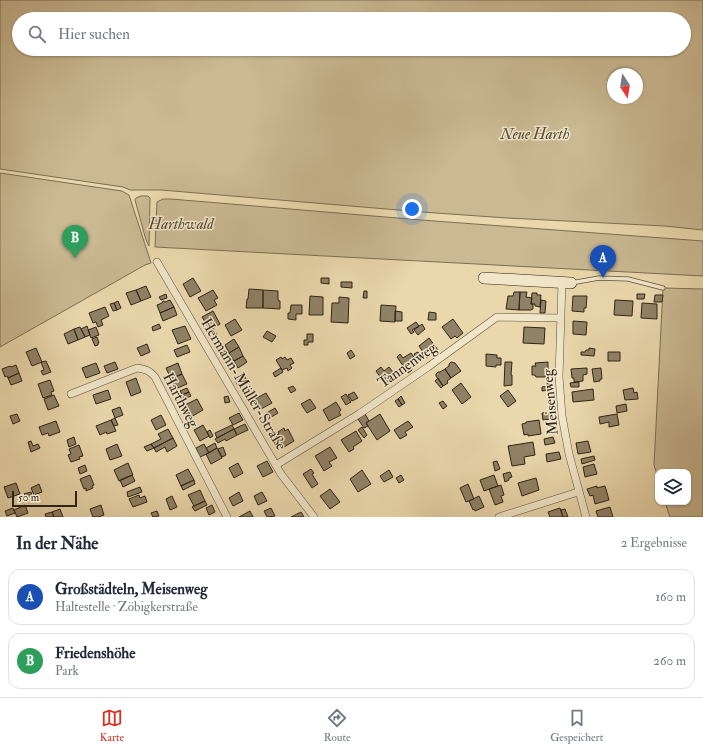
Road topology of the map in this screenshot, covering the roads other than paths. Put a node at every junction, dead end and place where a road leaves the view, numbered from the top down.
1 (157, 262) dead end
2 (484, 278) dead end
3 (566, 282) junction
4 (663, 288) dead end
5 (560, 318) junction
6 (71, 394) dead end
7 (276, 465) junction
8 (578, 492) junction
9 (227, 517) edge
10 (314, 517) edge
11 (499, 517) edge
12 (586, 517) edge

1 - 7 street, Hermann-Müller-Straße
2 - 3 main road
3 - 4 lane
3 - 5 street, Meisenweg
5 - 7 street, Tannenweg
5 - 8 street, Meisenweg
6 - 9 street, Harthweg
7 - 10 street, Hermann-Müller-Straße
8 - 11 street
8 - 12 street, Meisenweg

